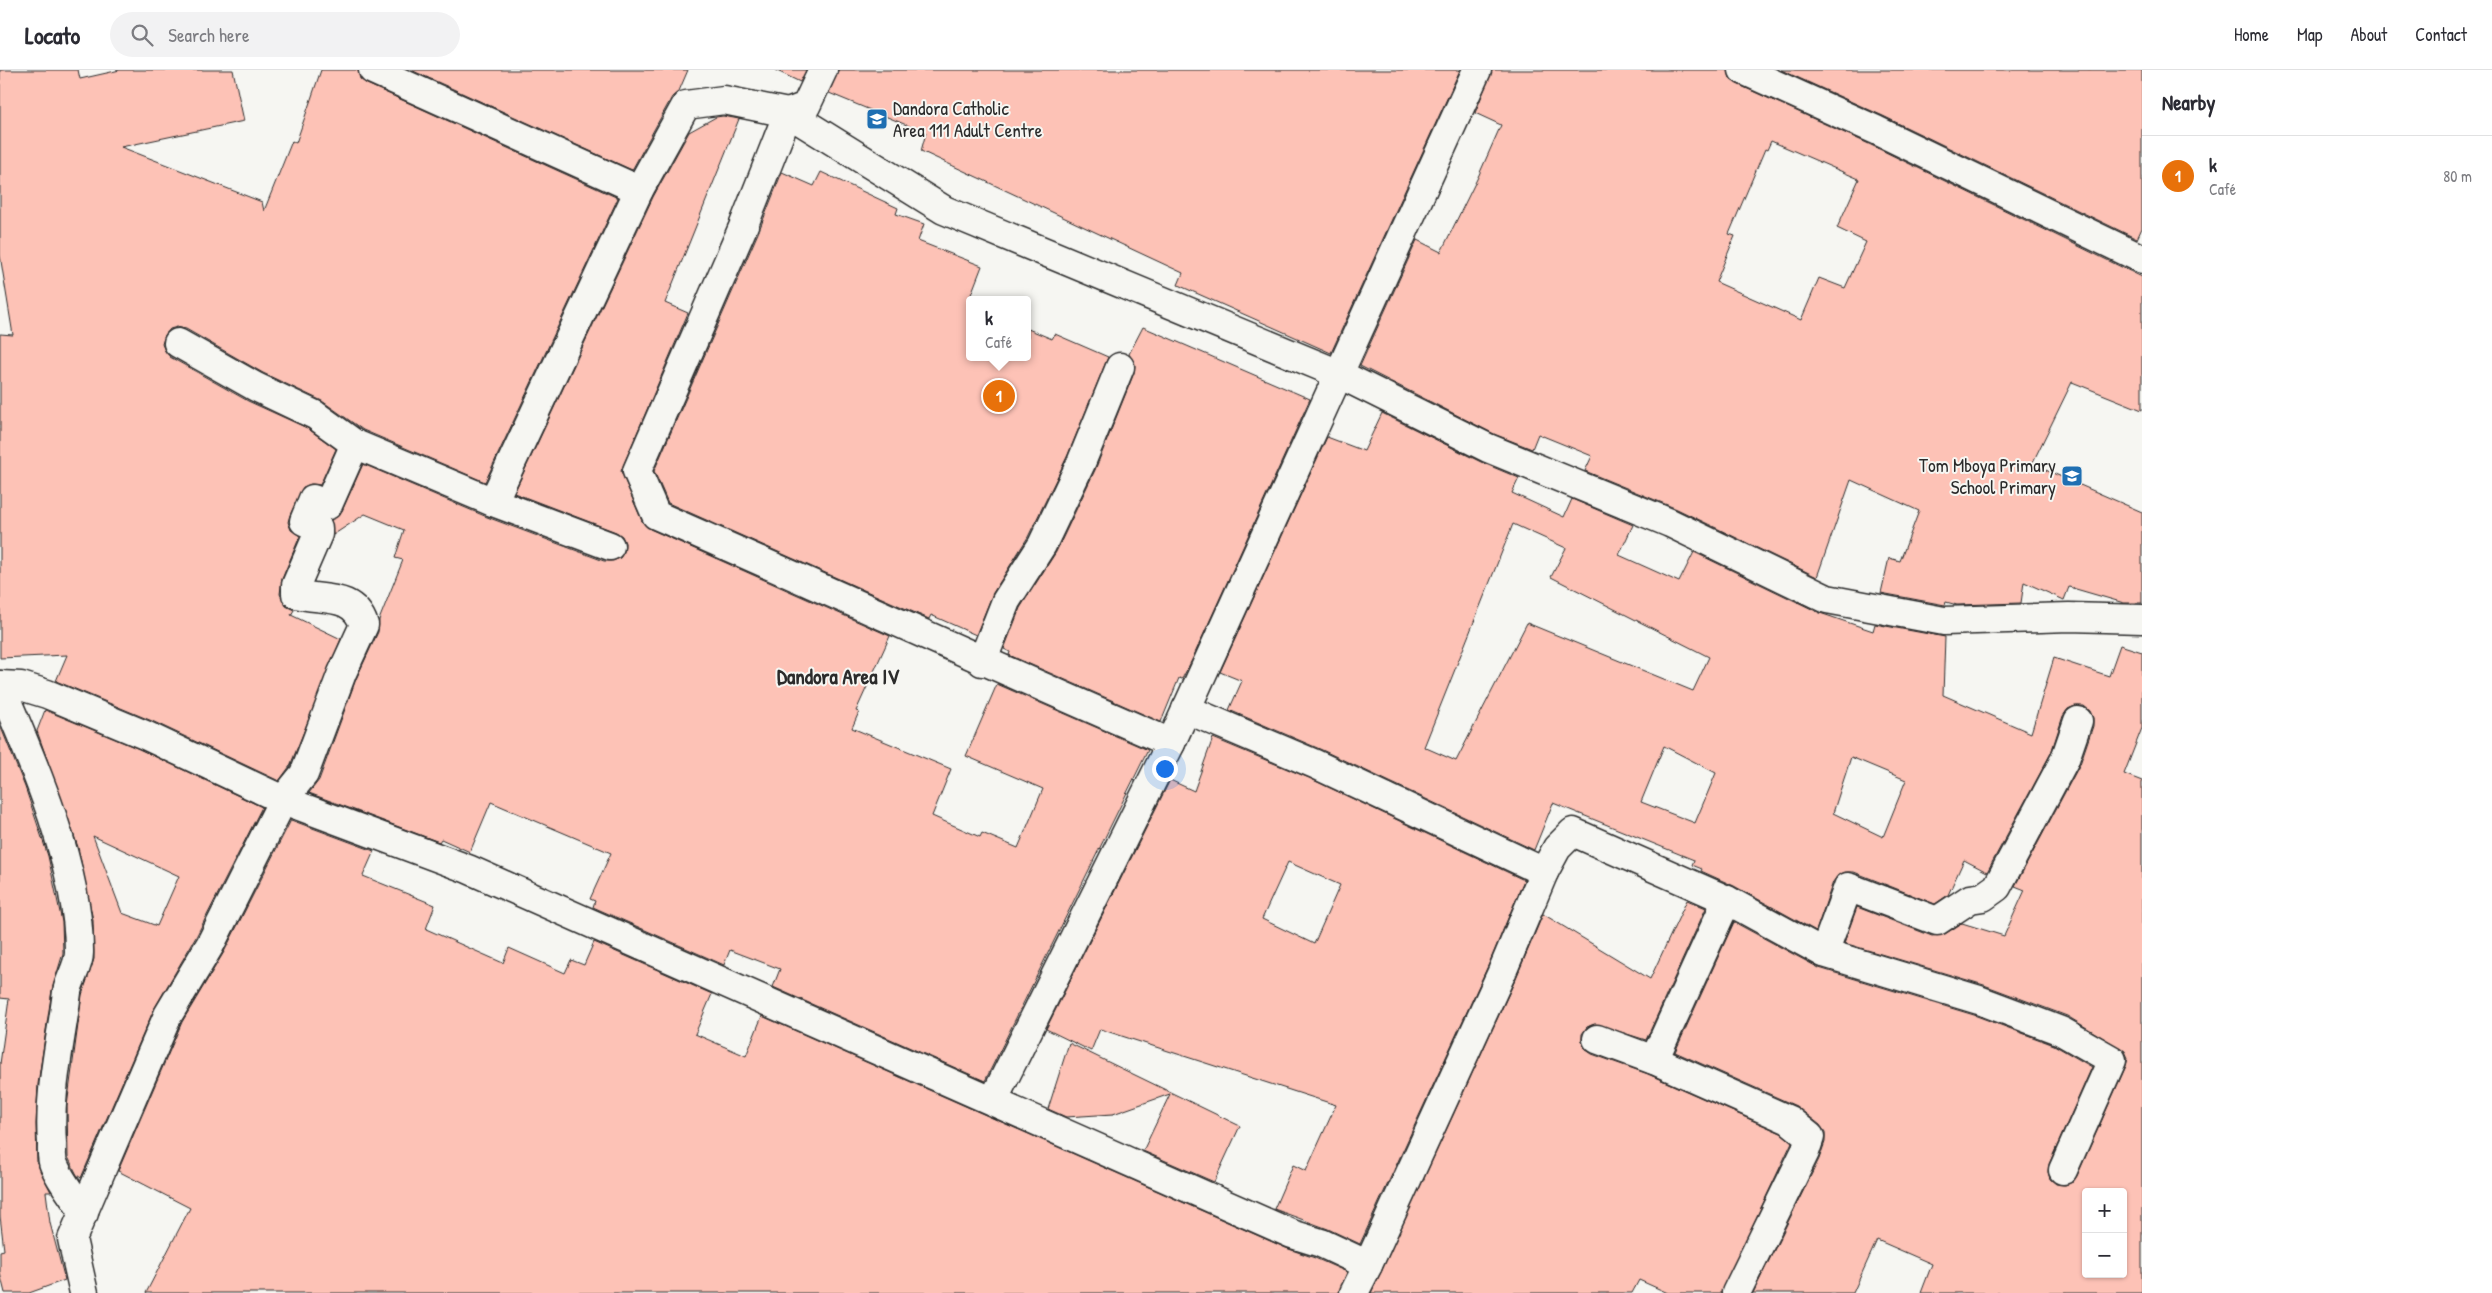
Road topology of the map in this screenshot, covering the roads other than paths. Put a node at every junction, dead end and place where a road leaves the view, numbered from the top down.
1 (373, 70) edge
2 (823, 70) edge
3 (1477, 70) edge
4 (1743, 70) edge
5 (788, 114) junction
6 (639, 190) junction
7 (2142, 260) edge
8 (178, 343) dead end
9 (1120, 367) dead end
10 (1339, 374) junction
11 (355, 444) junction
12 (493, 502) junction
13 (610, 546) dead end
14 (2142, 619) edge
15 (982, 662) junction
16 (0, 685) edge
17 (1186, 709) junction
18 (2078, 721) dead end
19 (1172, 743) junction
20 (283, 800) junction
21 (1544, 872) junction
22 (1727, 900) junction
23 (1824, 953) junction
24 (1598, 1039) dead end
25 (1654, 1060) junction
26 (993, 1101) junction
27 (2063, 1170) dead end
28 (84, 1213) junction
29 (1368, 1265) junction
30 (84, 1293) edge
31 (1354, 1293) edge
32 (1736, 1293) edge

1 - 6 street
2 - 5 street
3 - 10 street
4 - 7 street
5 - 6 street
5 - 10 street
5 - 15 street
6 - 12 street
8 - 11 street
9 - 15 street
10 - 14 street
10 - 17 street
11 - 12 street
11 - 20 street
12 - 13 street
15 - 19 street
16 - 20 street
16 - 28 street
17 - 19 street
17 - 21 street
18 - 23 street
19 - 26 street
20 - 26 street
20 - 28 street
21 - 22 street
21 - 29 street
22 - 23 street
22 - 25 street
23 - 27 street
24 - 25 street
25 - 32 street
26 - 29 street
28 - 30 street
29 - 31 street

